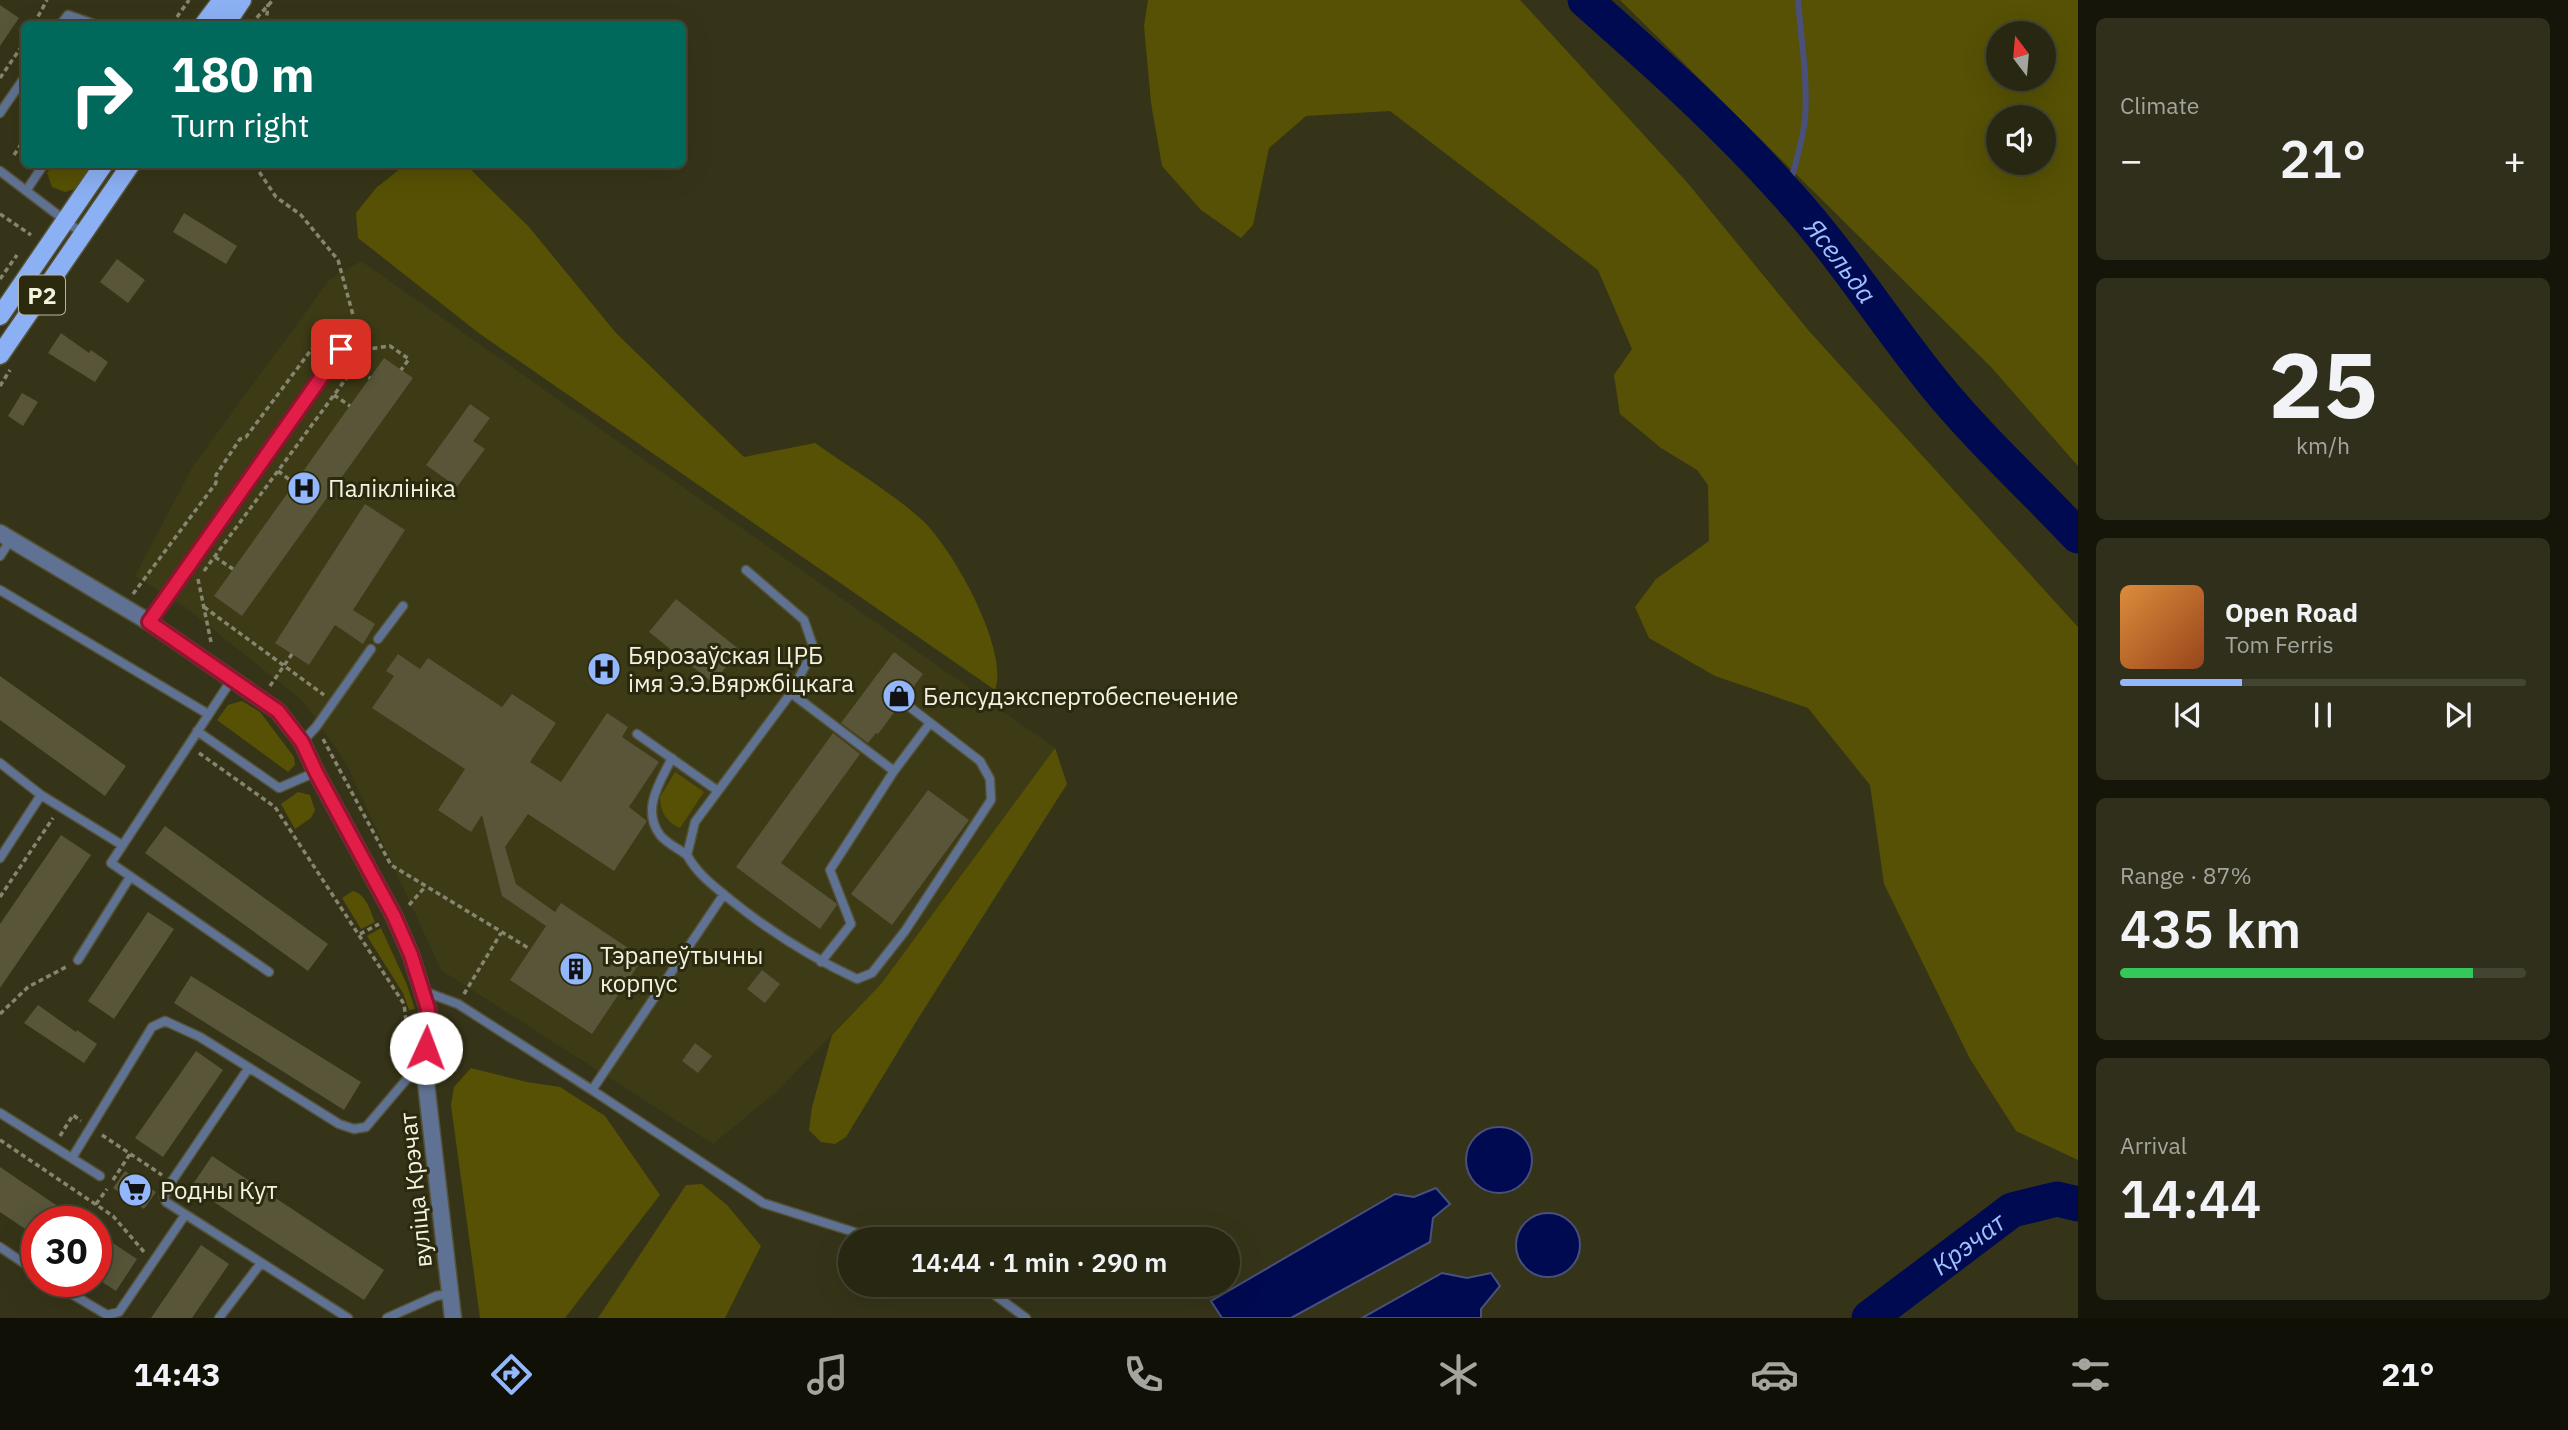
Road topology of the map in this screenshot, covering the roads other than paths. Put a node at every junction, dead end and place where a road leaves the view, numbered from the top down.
1 (222, 0) edge
2 (242, 0) edge
3 (63, 21) edge
4 (85, 21) edge
5 (206, 21) edge
6 (228, 21) edge
7 (21, 82) edge
8 (0, 113) edge
9 (41, 168) edge
10 (101, 168) edge
11 (128, 168) edge
12 (0, 172) edge
13 (26, 191) junction
14 (65, 220) junction
15 (83, 234) junction
16 (0, 316) edge
17 (356, 327) road end
18 (0, 355) edge
19 (5, 536) edge
20 (0, 556) edge
21 (746, 570) dead end
22 (0, 590) edge
23 (403, 606) dead end
24 (149, 622) junction
25 (378, 639) dead end
26 (371, 649) dead end
27 (233, 679) junction
28 (791, 692) junction
29 (911, 708) dead end
30 (208, 714) junction
31 (930, 723) junction
32 (197, 731) junction
33 (637, 734) dead end
34 (302, 742) junction
35 (671, 758) junction
36 (0, 763) edge
37 (894, 771) junction
38 (316, 772) junction
39 (718, 791) junction
40 (41, 794) junction
41 (122, 845) junction
42 (687, 855) junction
43 (0, 858) edge
44 (130, 877) junction
45 (724, 894) junction
46 (78, 960) road end
47 (821, 962) junction
48 (269, 972) dead end
49 (423, 991) junction
50 (248, 1069) junction
51 (425, 1074) junction
52 (592, 1090) junction
53 (0, 1113) edge
54 (72, 1158) junction
55 (100, 1176) dead end
56 (185, 1215) junction
57 (838, 1227) edge
58 (0, 1247) edge
59 (21, 1261) edge
60 (261, 1263) junction
61 (449, 1294) junction
62 (77, 1297) edge
63 (998, 1297) edge
64 (219, 1318) edge
65 (348, 1318) edge
66 (387, 1318) edge
67 (453, 1318) edge
68 (1026, 1318) edge

1 - 5 main road
2 - 6 main road
3 - 4 lane
7 - 8 lane
9 - 13 lane
10 - 14 main road, Р2
11 - 15 main road, Р2
12 - 13 lane
13 - 14 lane
14 - 15 lane
14 - 16 main road, Р2
15 - 18 main road, Р2
17 - 24 lane
19 - 20 lane
19 - 24 street, вуліца Крэчат
21 - 28 lane
22 - 30 lane
23 - 25 lane
24 - 27 street, вуліца Крэчат
26 - 34 lane
27 - 30 lane
27 - 34 street, вуліца Крэчат
28 - 37 lane
28 - 39 lane
29 - 31 lane
30 - 32 lane
31 - 37 lane
31 - 47 lane
32 - 38 lane
32 - 41 lane
33 - 35 lane
34 - 38 street, вуліца Крэчат
35 - 39 lane
35 - 42 lane
36 - 40 lane
37 - 47 lane
38 - 49 street, вуліца Крэчат
39 - 42 lane
40 - 41 lane
40 - 43 lane
41 - 44 lane
42 - 45 lane
44 - 46 lane
44 - 48 lane
45 - 47 lane
45 - 52 lane
49 - 51 street, вуліца Крэчат
49 - 52 lane
50 - 51 lane
50 - 54 lane
50 - 56 lane
51 - 61 street, вуліца Крэчат
52 - 57 lane
53 - 54 lane
54 - 55 lane
56 - 60 lane
56 - 62 lane
58 - 59 lane
60 - 64 lane
60 - 65 lane
61 - 66 lane
61 - 67 street, вуліца Крэчат
63 - 68 lane

